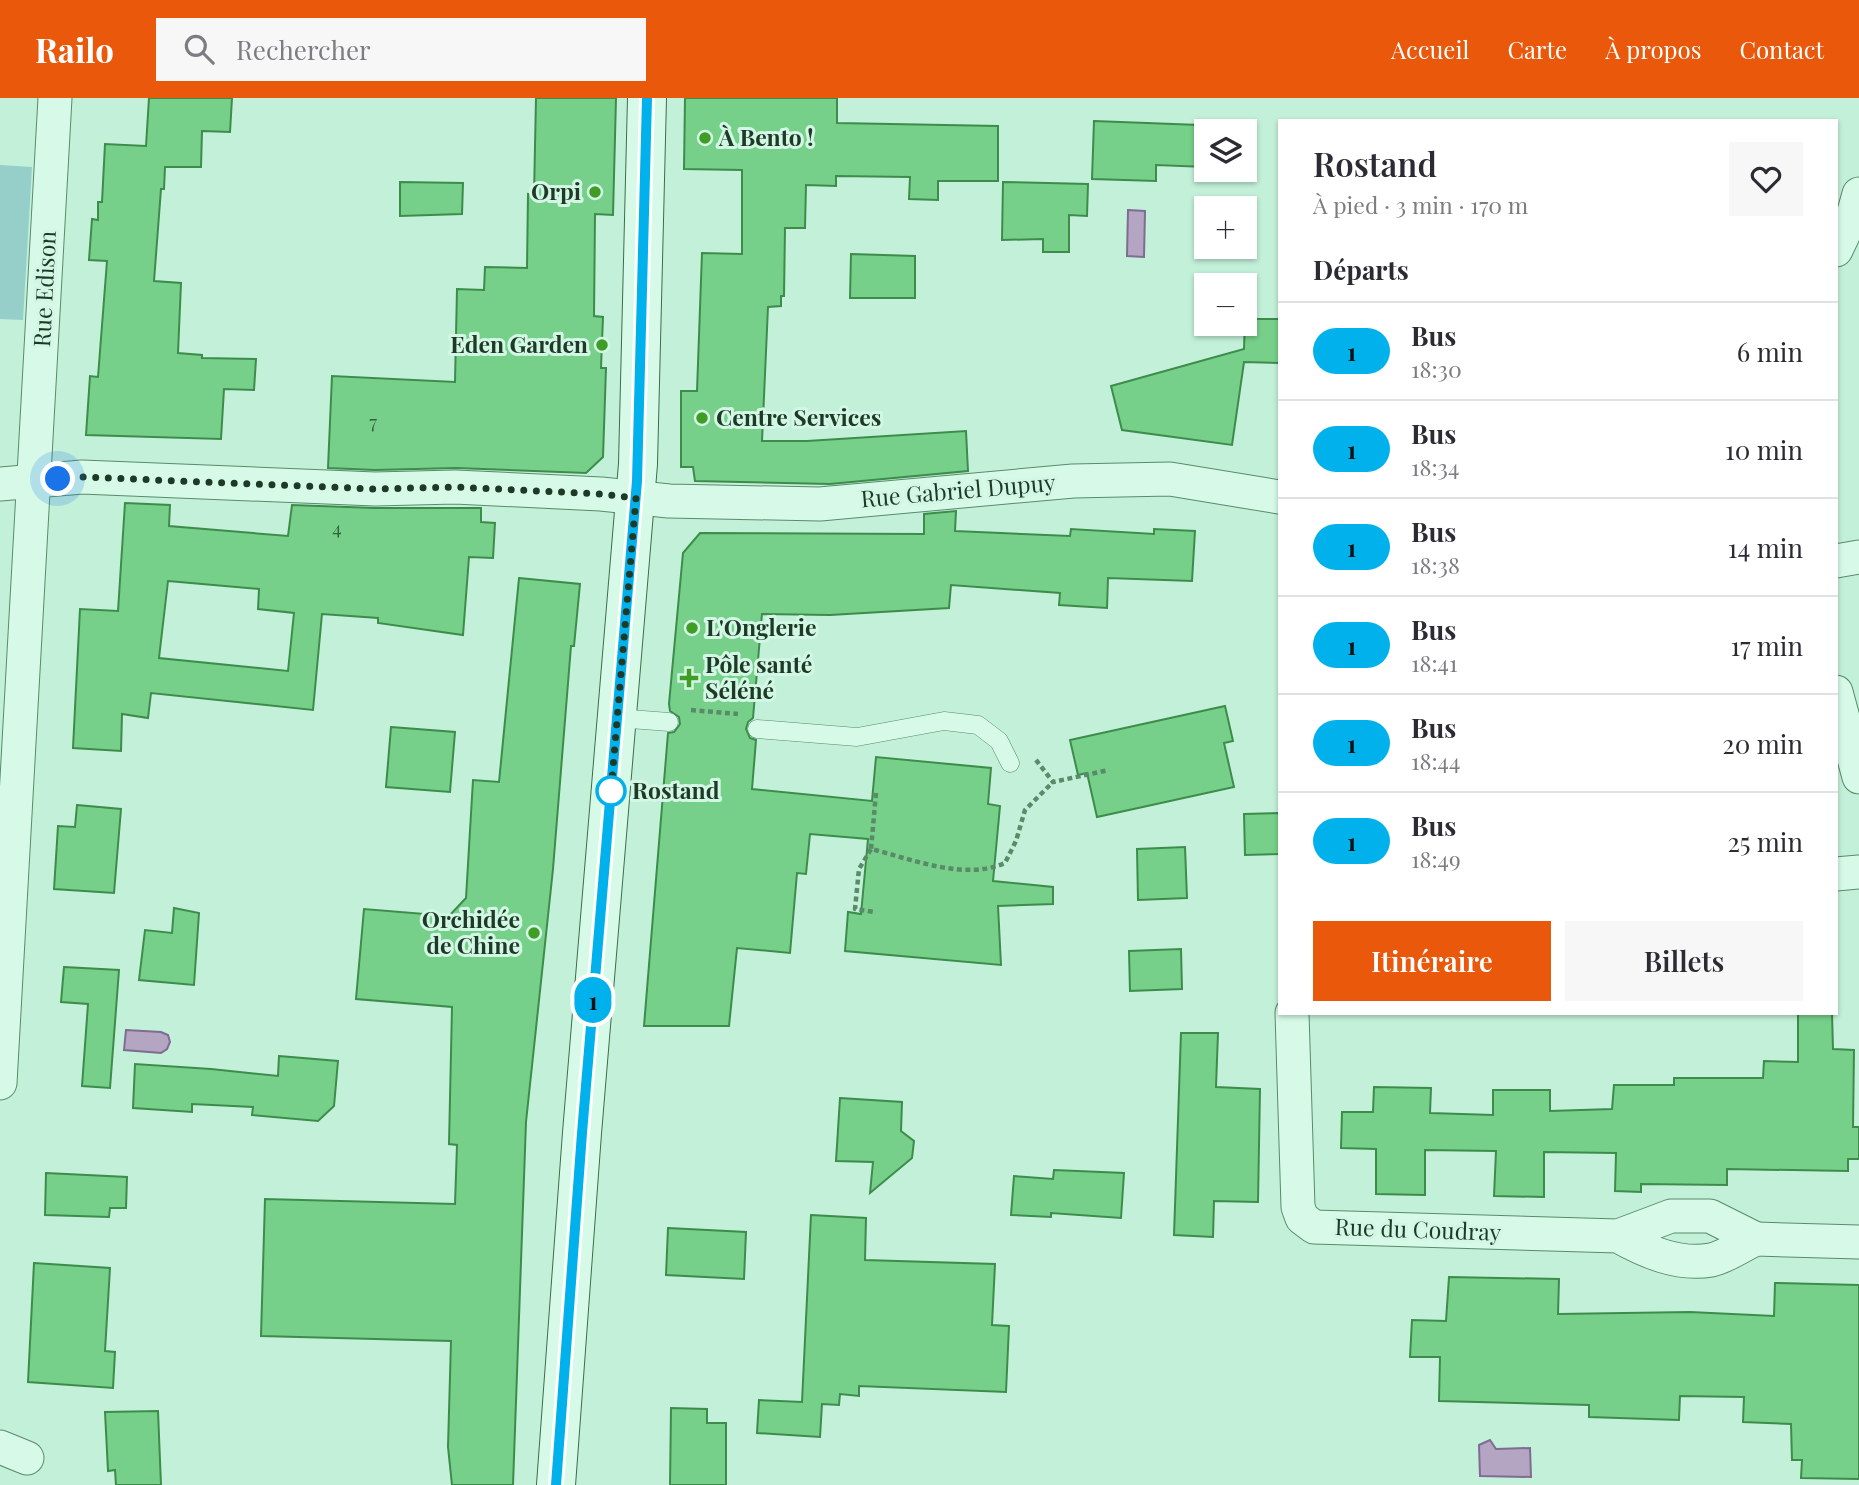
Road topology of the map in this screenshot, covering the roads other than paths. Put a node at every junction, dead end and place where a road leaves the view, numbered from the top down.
1 (55, 98) edge
2 (647, 98) edge
3 (1859, 194) edge
4 (1838, 246) edge
5 (35, 480) junction
6 (0, 484) edge
7 (1278, 497) edge
8 (636, 498) junction
9 (1859, 557) edge
10 (1838, 561) edge
11 (1838, 698) edge
12 (617, 718) junction
13 (669, 722) dead end
14 (757, 729) dead end
15 (1856, 757) edge
16 (1010, 763) dead end
17 (1859, 872) edge
18 (1838, 874) edge
19 (1292, 1015) edge
20 (0, 1083) edge
21 (1618, 1236) junction
22 (1756, 1239) junction
23 (1859, 1242) edge
24 (556, 1485) edge

1 - 5 street, Rue Edison
2 - 8 main road
3 - 4 street
5 - 6 street, Rue Gabriel Dupuy
5 - 8 street, Rue Gabriel Dupuy
5 - 20 street, Rue Edison
7 - 8 street, Rue Gabriel Dupuy
8 - 12 main road
9 - 10 street
11 - 15 street
12 - 13 lane
12 - 24 main road
14 - 16 lane
17 - 18 street
19 - 21 street, Rue du Coudray
21 - 22 street, Rue du Coudray
21 - 22 street, Rue du Coudray
22 - 23 street, Rue du Coudray

